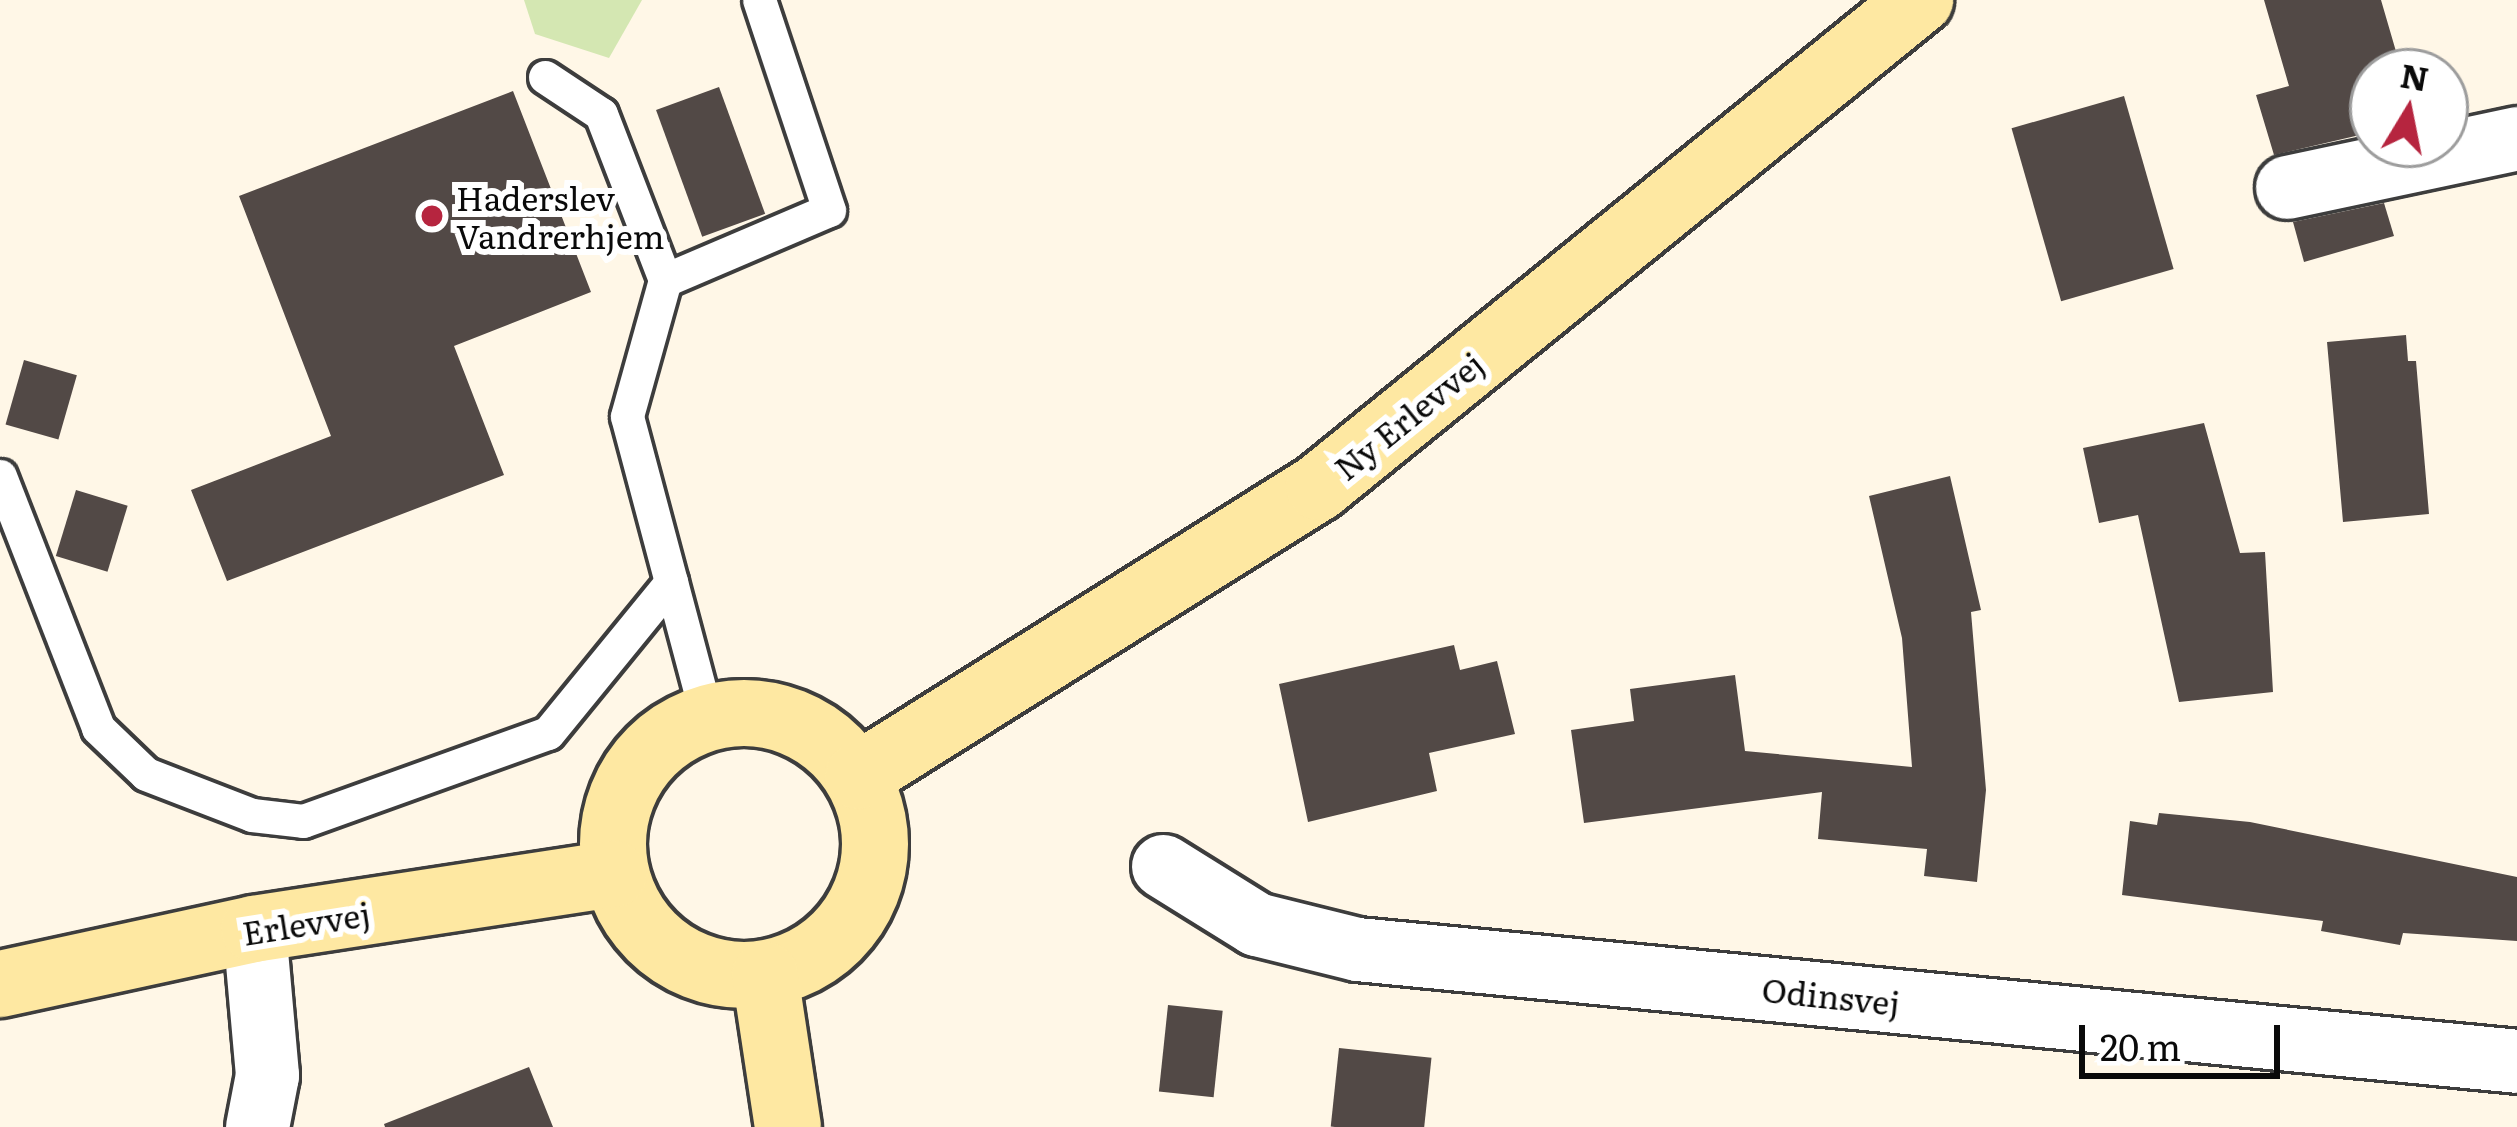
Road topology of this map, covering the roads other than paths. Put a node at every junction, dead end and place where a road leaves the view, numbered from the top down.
1 (759, 0) edge
2 (1919, 0) edge
3 (545, 77) dead end
4 (2517, 138) edge
5 (2287, 187) dead end
6 (665, 280) junction
7 (0, 476) edge
8 (671, 582) junction
9 (707, 717) junction
10 (858, 776) junction
11 (1163, 866) dead end
12 (614, 874) junction
13 (254, 929) junction
14 (765, 975) junction
15 (0, 984) edge
16 (2517, 1061) edge
17 (257, 1127) edge
18 (788, 1127) edge

1 - 6 lane
2 - 10 street, Ny Erlevvej
3 - 6 lane
4 - 5 street
6 - 8 lane
7 - 8 lane
8 - 9 lane
9 - 10 street
9 - 12 street
10 - 14 street
11 - 16 street, Odinsvej
12 - 13 street, Erlevvej
12 - 14 street
13 - 15 street, Erlevvej
13 - 17 street
14 - 18 street

